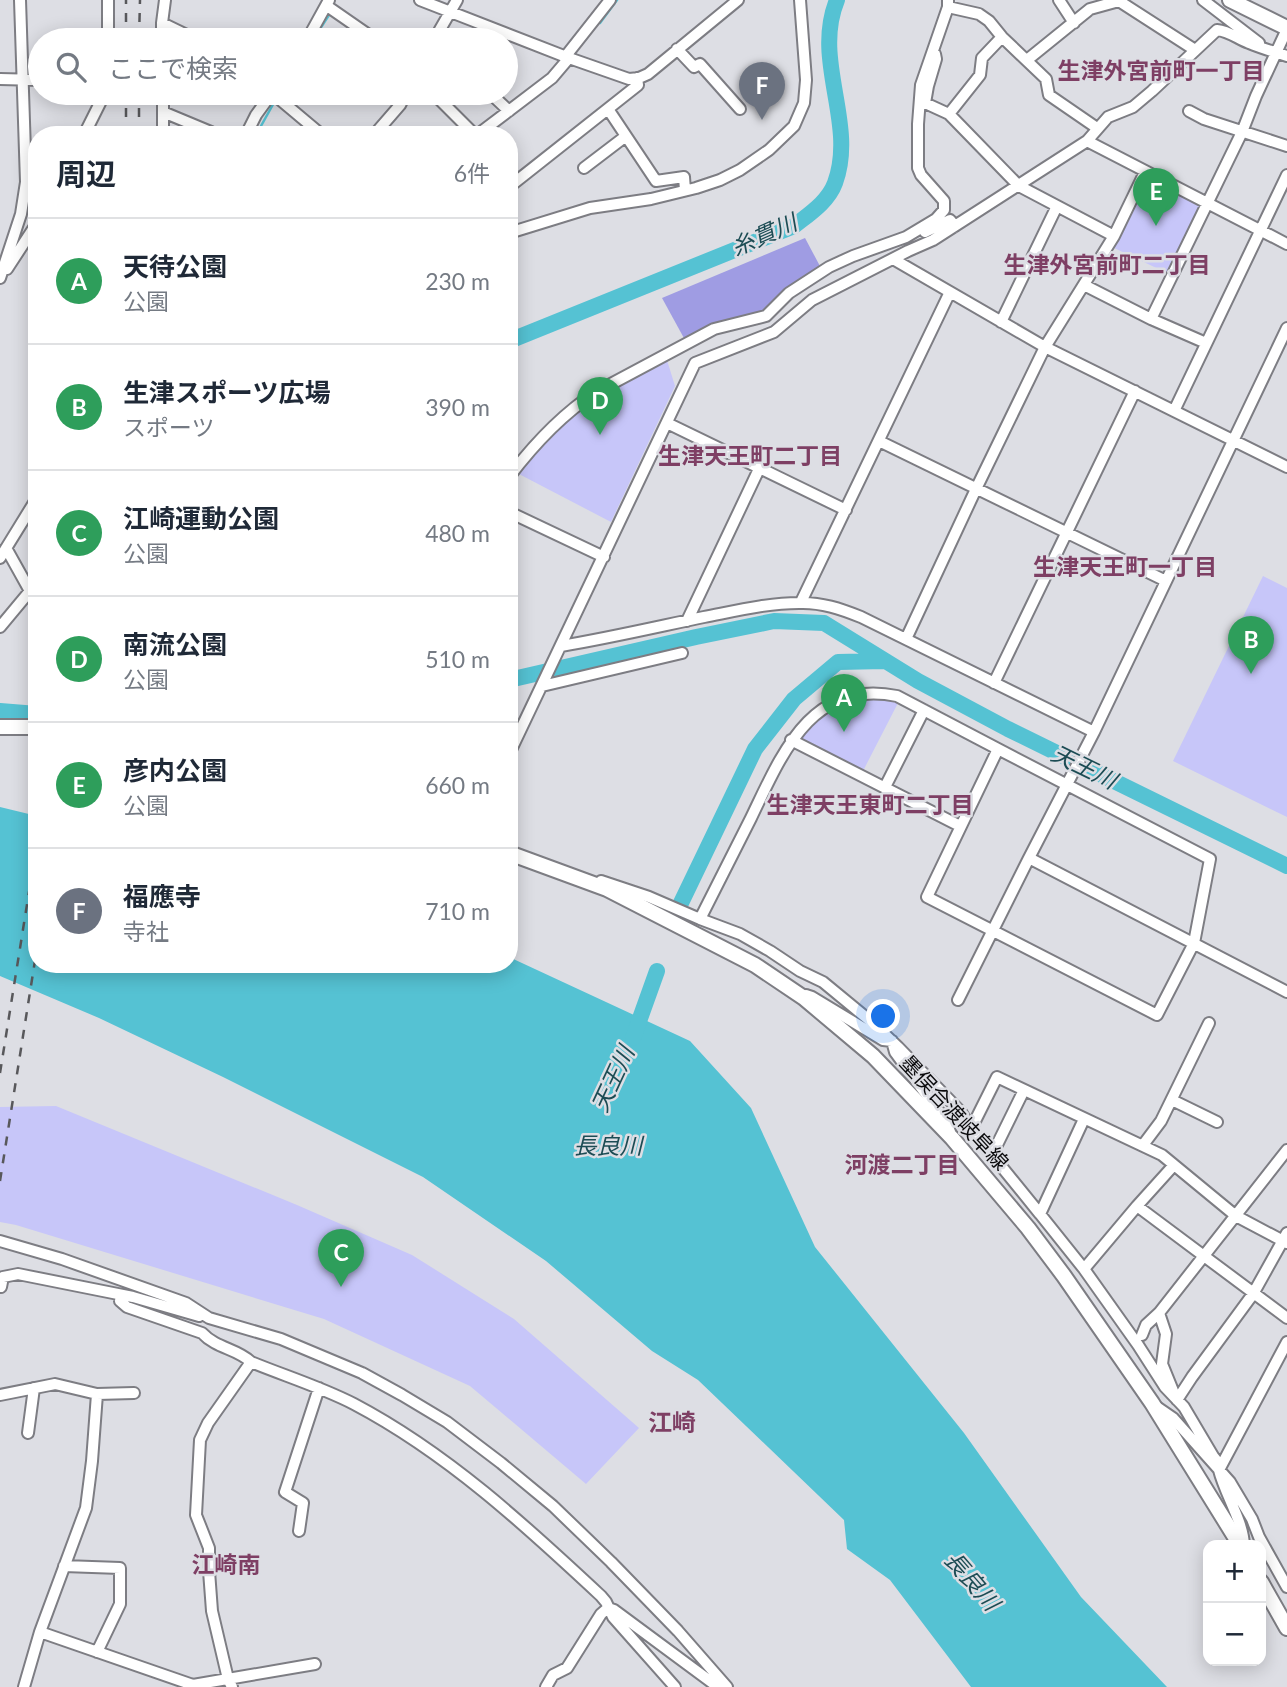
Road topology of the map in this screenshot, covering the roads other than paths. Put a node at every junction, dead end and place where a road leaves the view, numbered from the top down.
1 (20, 0) edge
2 (108, 0) edge
3 (165, 0) edge
4 (420, 0) edge
5 (457, 0) edge
6 (610, 0) edge
7 (738, 0) edge
8 (800, 0) edge
9 (1059, 0) edge
10 (1203, 0) edge
11 (1230, 0) edge
12 (1248, 0) edge
13 (1119, 1) edge
14 (328, 3) edge
15 (948, 4) edge
16 (450, 12) junction
17 (1287, 20) edge
18 (162, 23) junction
19 (1074, 23) junction
20 (108, 28) edge
21 (162, 28) edge
22 (172, 28) edge
23 (314, 28) edge
24 (360, 28) edge
25 (441, 28) edge
26 (491, 28) edge
27 (1287, 28) edge
28 (1002, 37) junction
29 (518, 39) edge
30 (1264, 47) junction
31 (933, 48) junction
32 (677, 50) junction
33 (1195, 50) junction
34 (1281, 55) edge
35 (567, 58) junction
36 (1027, 60) junction
37 (637, 78) junction
38 (0, 79) edge
39 (23, 80) junction
40 (28, 80) edge
41 (518, 104) edge
42 (99, 105) edge
43 (163, 105) edge
44 (263, 105) edge
45 (286, 105) edge
46 (400, 105) edge
47 (445, 105) edge
48 (503, 105) edge
49 (517, 105) edge
50 (608, 109) junction
51 (740, 109) dead end
52 (509, 111) junction
53 (1189, 111) dead end
54 (163, 112) junction
55 (949, 114) junction
56 (89, 126) edge
57 (163, 126) edge
58 (197, 126) edge
59 (250, 126) edge
60 (311, 126) edge
61 (382, 126) edge
62 (467, 126) edge
63 (488, 126) edge
64 (1097, 128) junction
65 (1242, 132) junction
66 (626, 136) junction
67 (1087, 141) junction
68 (1286, 143) edge
69 (584, 168) dead end
70 (1145, 172) junction
71 (1287, 175) edge
72 (518, 180) edge
73 (1019, 186) junction
74 (685, 190) junction
75 (1207, 203) junction
76 (1057, 206) junction
77 (955, 226) junction
78 (518, 230) edge
79 (1260, 231) junction
80 (1114, 236) junction
81 (28, 237) edge
82 (906, 237) junction
83 (25, 242) junction
84 (28, 243) edge
85 (1287, 244) edge
86 (893, 258) junction
87 (0, 279) edge
88 (1084, 285) junction
89 (950, 292) junction
90 (1151, 319) junction
91 (1001, 322) junction
92 (1287, 328) edge
93 (1206, 343) junction
94 (1045, 347) junction
95 (1135, 391) junction
96 (1174, 411) junction
97 (667, 423) junction
98 (1234, 440) junction
99 (879, 441) junction
100 (518, 465) edge
101 (1287, 467) edge
102 (759, 469) junction
103 (976, 489) junction
104 (846, 510) junction
105 (28, 513) edge
106 (518, 516) edge
107 (1068, 534) junction
108 (3, 553) edge
109 (604, 557) junction
110 (1166, 581) junction
111 (28, 588) edge
112 (28, 593) edge
113 (801, 602) junction
114 (687, 621) junction
115 (0, 627) edge
116 (906, 639) junction
117 (560, 649) junction
118 (682, 653) dead end
119 (544, 682) junction
120 (995, 683) junction
121 (924, 710) junction
122 (0, 727) edge
123 (28, 727) edge
124 (518, 735) edge
125 (1092, 735) junction
126 (791, 740) junction
127 (998, 749) junction
128 (1068, 783) junction
129 (885, 787) junction
130 (960, 826) junction
131 (518, 856) edge
132 (1029, 858) junction
133 (578, 878) junction
134 (700, 919) junction
135 (992, 930) junction
136 (1194, 943) junction
137 (793, 991) junction
138 (1287, 992) edge
139 (958, 1000) dead end
140 (1209, 1023) dead end
141 (892, 1041) junction
142 (1024, 1090) junction
143 (1172, 1100) junction
144 (1084, 1119) junction
145 (1217, 1122) dead end
146 (971, 1129) junction
147 (952, 1138) junction
148 (1143, 1145) junction
149 (1287, 1150) edge
150 (992, 1155) junction
151 (1174, 1165) junction
152 (1137, 1206) junction
153 (1040, 1214) junction
154 (1236, 1216) junction
155 (1286, 1239) edge
156 (0, 1241) edge
157 (1205, 1256) junction
158 (1084, 1269) junction
159 (1, 1287) edge
160 (1253, 1294) junction
161 (121, 1295) junction
162 (1159, 1313) junction
163 (209, 1318) junction
164 (1287, 1318) edge
165 (1142, 1335) dead end
166 (1287, 1342) edge
167 (251, 1362) junction
168 (34, 1388) junction
169 (319, 1388) junction
170 (134, 1393) dead end
171 (0, 1395) edge
172 (97, 1395) junction
173 (1176, 1398) junction
174 (1152, 1403) junction
175 (28, 1433) dead end
176 (1220, 1468) junction
177 (299, 1531) dead end
178 (1239, 1540) edge
179 (1243, 1540) edge
180 (1271, 1559) junction
181 (64, 1566) junction
182 (1287, 1574) edge
183 (1287, 1587) edge
184 (1266, 1591) edge
185 (608, 1608) junction
186 (1287, 1628) edge
187 (40, 1632) junction
188 (97, 1652) junction
189 (315, 1664) dead end
190 (230, 1683) edge
191 (24, 1687) edge
192 (546, 1687) edge
193 (676, 1687) edge
194 (718, 1687) edge
195 (727, 1687) edge

1 - 39 street
2 - 20 street
3 - 18 street
4 - 16 street
5 - 16 street
6 - 35 street
7 - 32 street
8 - 74 street
9 - 19 street
10 - 30 street
11 - 27 main road
12 - 17 main road
13 - 19 street
13 - 33 street
14 - 23 street
14 - 24 street
15 - 28 street
15 - 31 street
16 - 25 street
16 - 26 street
18 - 21 street
18 - 22 street
19 - 36 street
27 - 34 street
28 - 36 street
28 - 55 street
29 - 35 street
30 - 33 street
30 - 34 street
31 - 55 street
31 - 82 street
32 - 37 street
32 - 51 street
33 - 64 street
34 - 65 street
35 - 37 street
35 - 41 street
36 - 64 street
37 - 50 street
38 - 39 street
39 - 40 street
39 - 87 street
42 - 56 street
43 - 54 street
44 - 59 street
45 - 60 street
46 - 61 street
47 - 62 street
48 - 52 street
49 - 52 street
50 - 66 street
50 - 72 street
52 - 63 street
53 - 65 street
54 - 57 street
54 - 58 street
55 - 73 street
64 - 67 street
65 - 68 street
65 - 75 street
66 - 69 street
66 - 74 street
67 - 70 street
67 - 73 street
70 - 75 street
70 - 80 street
71 - 79 street
73 - 76 street
73 - 77 street
74 - 78 street
75 - 79 street
75 - 90 street
76 - 80 street
76 - 91 street
77 - 82 street
77 - 86 street
79 - 85 street
79 - 93 street
80 - 88 street
81 - 83 street
82 - 100 street
83 - 84 street
83 - 87 street
86 - 89 street
86 - 97 street
88 - 90 street
88 - 94 street
89 - 91 street
89 - 99 street
90 - 93 street
91 - 94 street
92 - 98 street
93 - 96 street
94 - 95 street
94 - 103 street
95 - 96 street
95 - 107 street
96 - 98 street
97 - 102 street
97 - 109 street
98 - 101 street
98 - 110 street
99 - 103 street
99 - 104 street
102 - 104 street
102 - 114 street
103 - 107 street
103 - 116 street
104 - 113 street
105 - 108 street
106 - 109 street
107 - 110 street
107 - 120 street
108 - 111 street
109 - 117 street
110 - 125 street
112 - 115 street
113 - 114 street
113 - 116 street
114 - 117 street
116 - 120 street
117 - 119 street
118 - 119 street
119 - 124 street
120 - 125 street
121 - 126 street
121 - 127 street
121 - 129 street
122 - 123 main road
125 - 128 street
126 - 129 street
126 - 134 street
127 - 128 street
127 - 130 street
128 - 132 street
128 - 136 street
129 - 130 street
130 - 135 street
131 - 133 main road, 墨俣合渡岐阜線
132 - 135 street
132 - 136 street
133 - 134 street
133 - 137 main road, 墨俣合渡岐阜線
134 - 141 street
135 - 136 street
135 - 139 street
136 - 138 street
137 - 141 street
137 - 147 main road, 墨俣合渡岐阜線
140 - 143 street
141 - 146 street
141 - 147 street
142 - 144 street
142 - 146 street
142 - 150 street
143 - 145 street
143 - 148 street
144 - 148 street
144 - 153 street
146 - 150 street
147 - 174 main road, 墨俣合渡岐阜線
148 - 151 street
149 - 154 street
150 - 153 street
151 - 152 street
151 - 154 street
152 - 157 street
152 - 158 street
153 - 158 street
154 - 155 street
154 - 157 street
155 - 160 street
156 - 163 street
157 - 160 street
157 - 162 street
158 - 173 street
159 - 161 street
160 - 164 street
160 - 173 street
161 - 163 street
161 - 167 street
162 - 165 street
162 - 173 street
163 - 195 street
166 - 176 street
167 - 169 street
167 - 190 street
168 - 171 street
168 - 172 street
168 - 175 street
169 - 177 street
169 - 185 street
170 - 172 street
172 - 181 street
173 - 176 street
174 - 176 street
174 - 178 main road, 墨俣合渡岐阜線
176 - 179 street
176 - 180 street
180 - 182 street
180 - 183 street
181 - 187 street
181 - 188 street
184 - 186 main road
185 - 192 street
185 - 193 street
185 - 194 street
187 - 188 street
187 - 191 street
188 - 190 street
189 - 190 street

